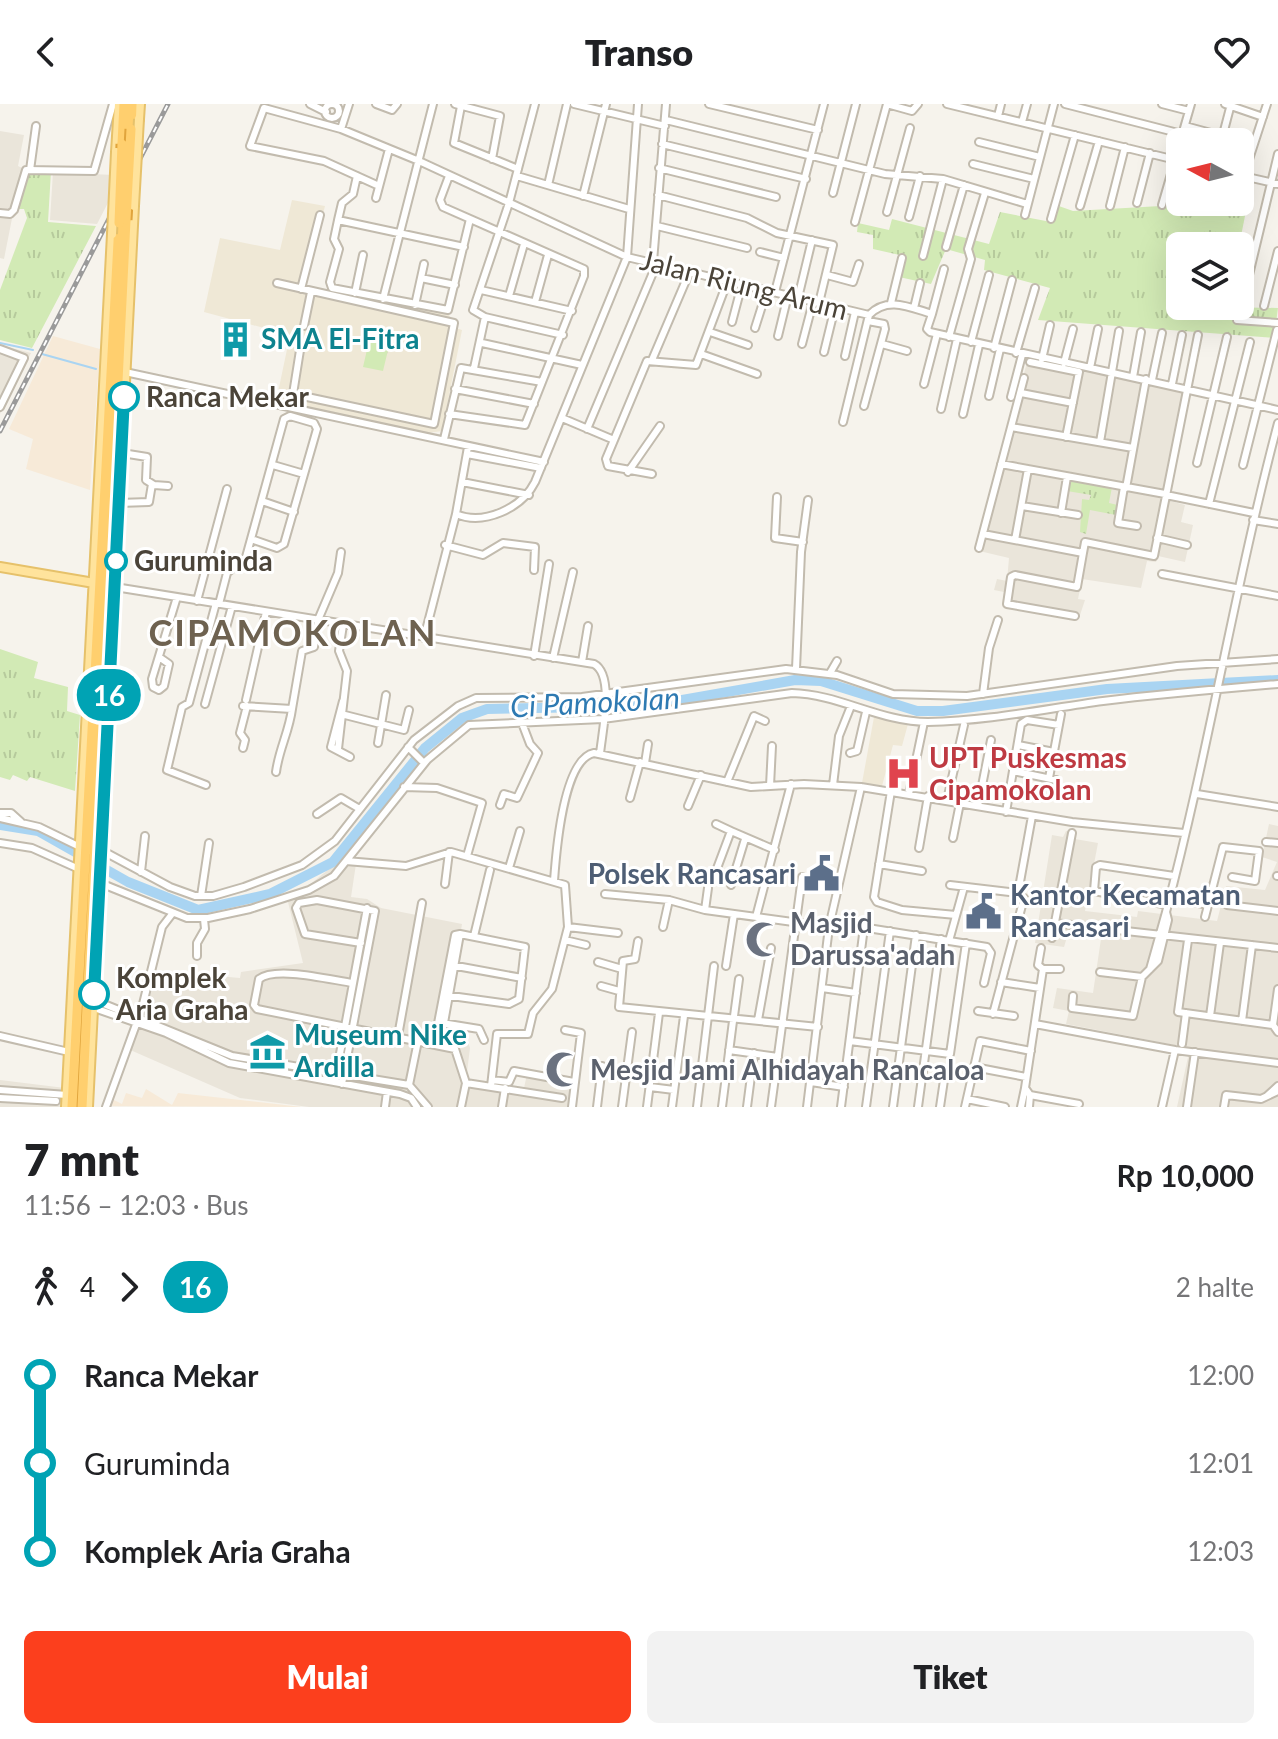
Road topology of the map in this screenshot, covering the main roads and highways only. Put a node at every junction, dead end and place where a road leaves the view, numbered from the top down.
1 (118, 104) edge
2 (132, 104) edge
3 (140, 104) edge
4 (119, 148) junction
5 (123, 221) junction
6 (115, 287) junction
7 (108, 304) junction
8 (116, 501) junction
9 (118, 522) joint
10 (0, 567) edge
11 (94, 583) junction
12 (107, 726) junction
13 (100, 748) junction
14 (81, 825) joint
15 (90, 851) junction
16 (89, 872) junction
17 (85, 1001) junction
18 (85, 1024) junction
19 (69, 1107) edge
20 (86, 1107) edge

1 - 4 highway
2 - 5 highway, bridge
3 - 8 main road, bridge
4 - 5 highway, bridge
4 - 7 main road, bridge
5 - 6 highway
5 - 8 highway
6 - 7 highway
6 - 15 highway
7 - 11 main road
8 - 9 highway
8 - 13 highway
9 - 12 main road
10 - 11 main road
11 - 14 main road
12 - 13 highway
12 - 15 main road
13 - 15 highway
14 - 15 highway
15 - 16 highway
15 - 16 main road
16 - 17 highway
16 - 17 main road
17 - 18 highway
17 - 19 main road
18 - 19 highway
18 - 20 main road
18 - 20 highway

